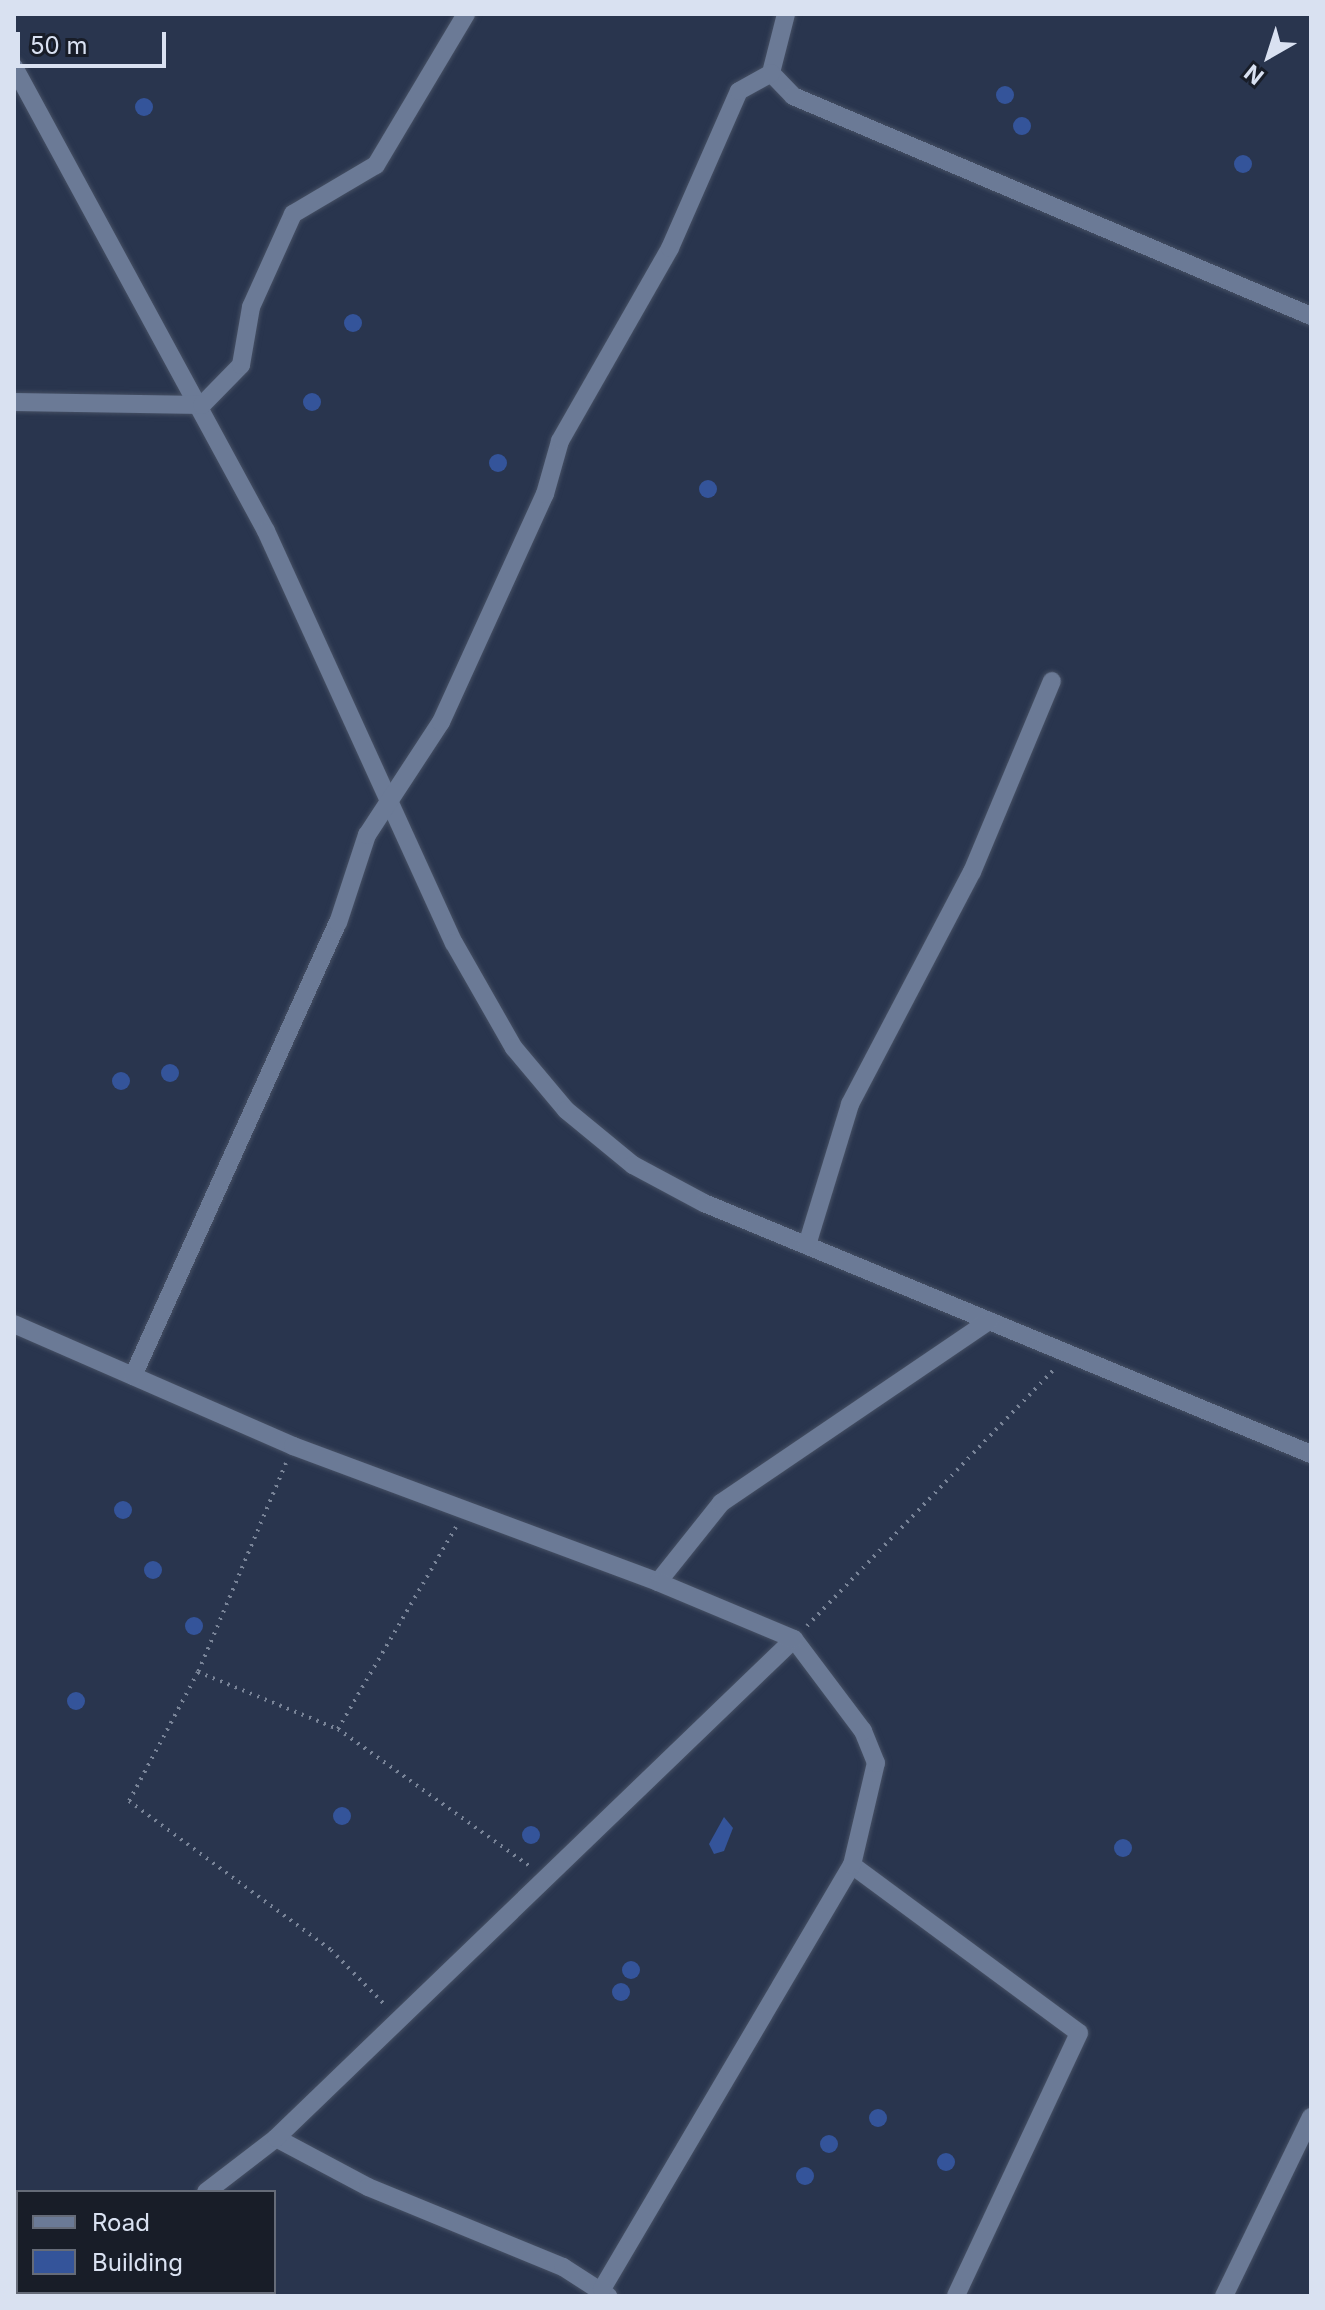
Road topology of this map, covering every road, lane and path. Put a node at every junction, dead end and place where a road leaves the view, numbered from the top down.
1 (466, 14) edge
2 (786, 14) edge
3 (14, 67) edge
4 (771, 73) junction
5 (1311, 316) edge
6 (14, 402) edge
7 (202, 405) junction
8 (1052, 681) dead end
9 (389, 797) junction
10 (807, 1245) junction
11 (989, 1321) junction
12 (17, 1332) edge
13 (1068, 1354) junction
14 (133, 1376) junction
15 (293, 1446) junction
16 (1311, 1454) edge
17 (465, 1510) junction
18 (658, 1582) junction
19 (794, 1639) junction
20 (198, 1672) junction
21 (338, 1729) junction
22 (852, 1865) junction
23 (549, 1880) junction
24 (398, 2019) junction
25 (1311, 2117) edge
26 (276, 2138) junction
27 (209, 2190) edge
28 (605, 2293) edge
29 (956, 2296) edge
30 (1224, 2296) edge

1 - 7 street
2 - 4 street
3 - 7 street
4 - 5 street
4 - 9 street
6 - 7 street
7 - 9 street
8 - 10 street
9 - 10 street
9 - 14 street
10 - 11 street
11 - 13 street
11 - 18 street
12 - 14 street
13 - 16 street
13 - 19 path
14 - 15 street
15 - 17 street
15 - 20 path
17 - 18 street
17 - 21 path
18 - 19 street
19 - 22 street
19 - 23 street
20 - 21 path
20 - 24 path
21 - 23 path
22 - 28 street
22 - 29 street
23 - 24 street
24 - 26 street
25 - 30 street
26 - 27 street
26 - 28 street

